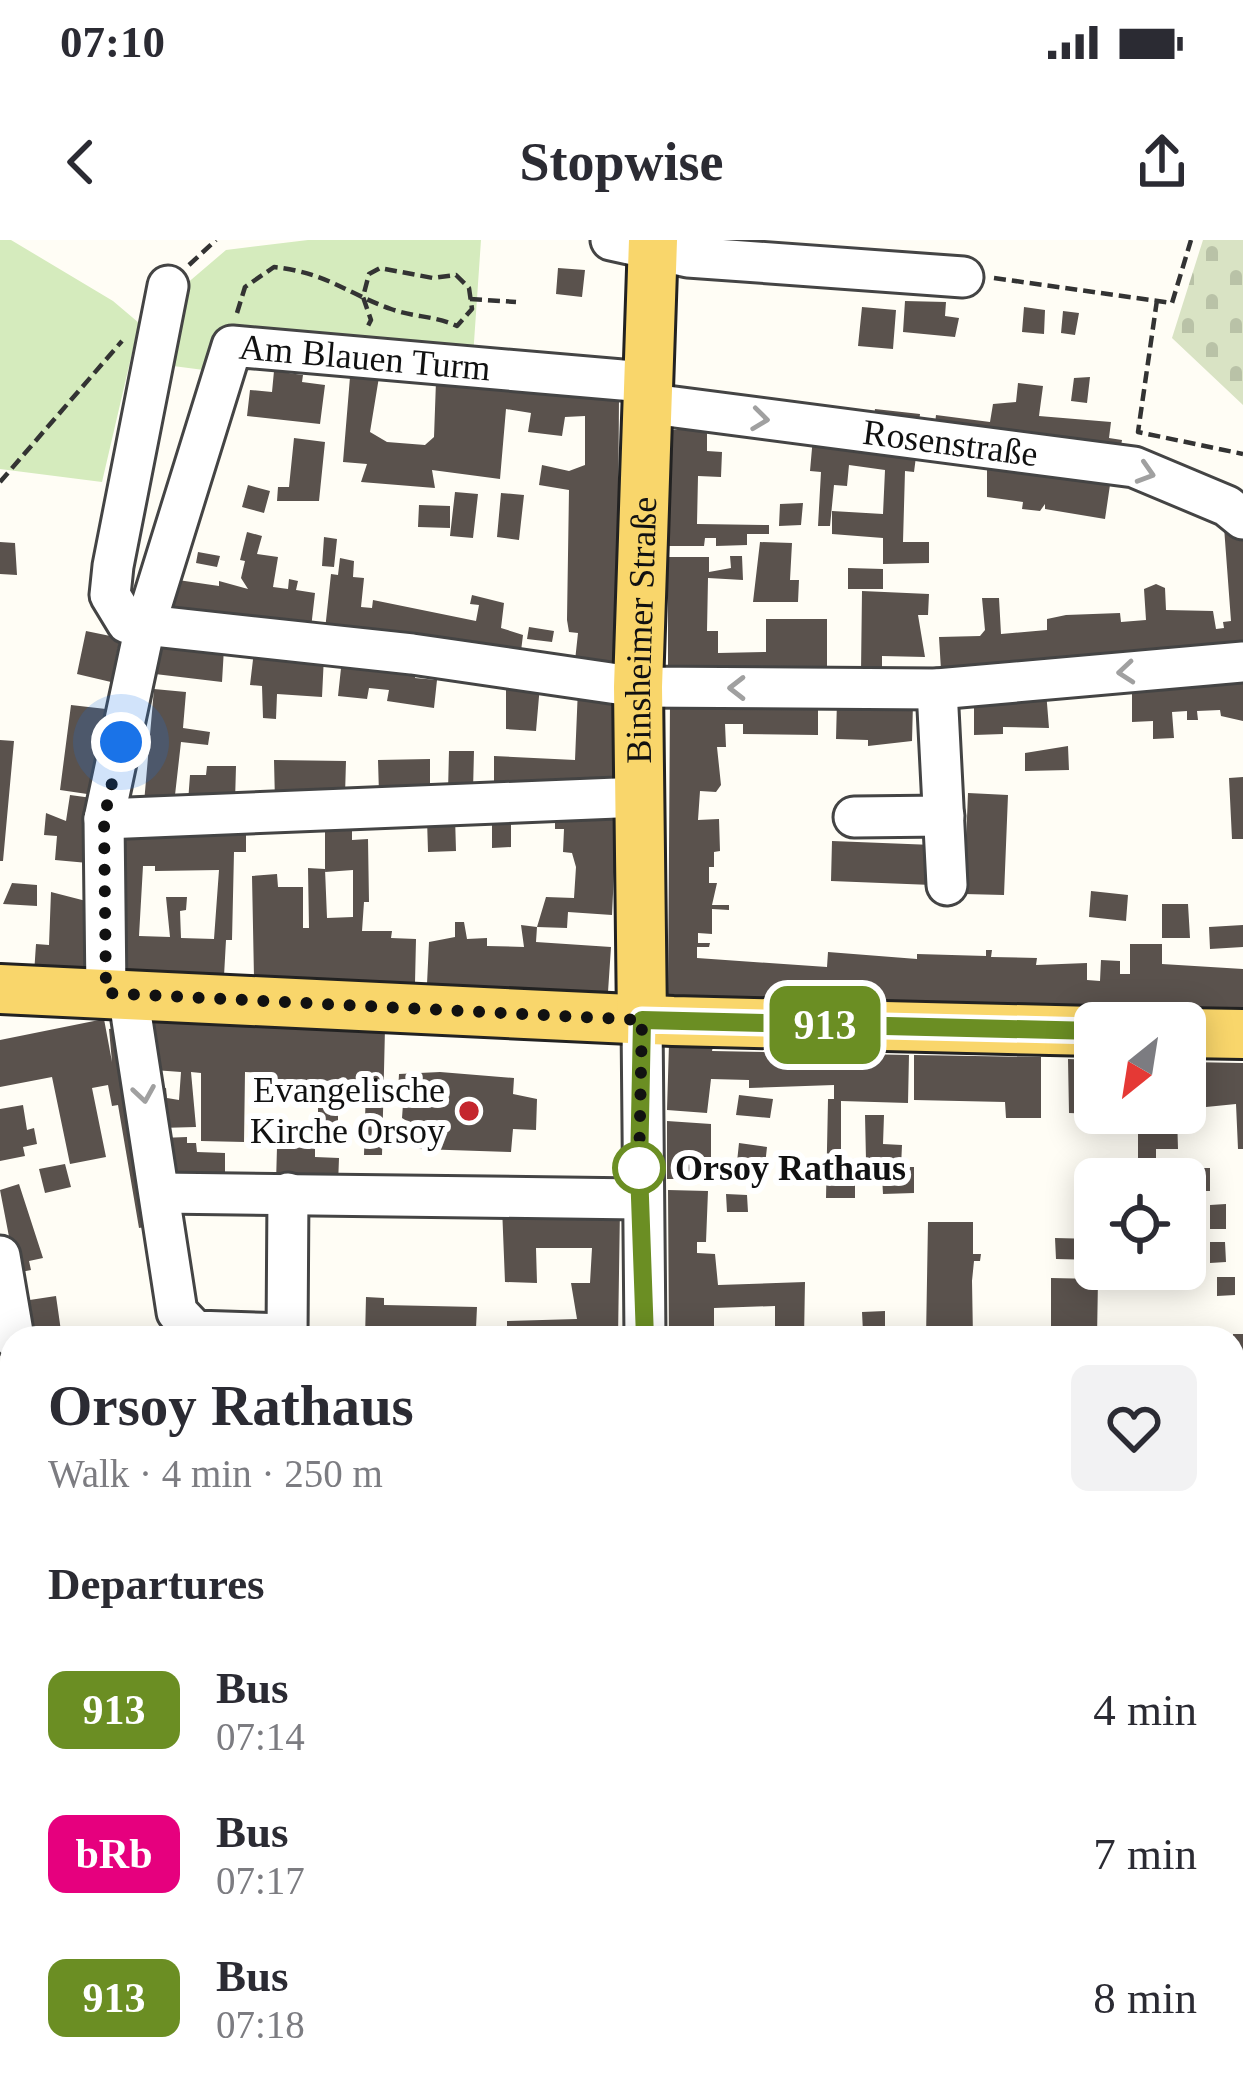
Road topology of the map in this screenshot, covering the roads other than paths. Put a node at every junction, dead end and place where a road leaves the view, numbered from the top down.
1 (639, 242) edge
2 (963, 277) road end
3 (168, 286) road end
4 (644, 393) junction
5 (1243, 519) edge
6 (145, 626) junction
7 (1243, 662) edge
8 (638, 687) junction
9 (937, 688) junction
10 (640, 797) junction
11 (944, 816) junction
12 (854, 817) dead end
13 (104, 819) junction
14 (947, 884) dead end
15 (0, 989) edge
16 (117, 994) junction
17 (642, 1020) junction
18 (1074, 1030) edge
19 (1206, 1033) edge
20 (1243, 1034) edge
21 (160, 1193) junction
22 (288, 1193) junction
23 (640, 1198) junction
24 (0, 1256) edge
25 (12, 1326) edge
26 (190, 1326) edge
27 (287, 1326) edge
28 (645, 1326) edge

1 - 2 street
1 - 4 main road, Binsheimer Straße
3 - 6 street
4 -> 5 street, Rosenstraße
4 - 6 street, Am Blauen Turm
4 - 8 main road, Binsheimer Straße
6 - 8 street
6 - 13 street
7 -> 9 street
9 -> 8 street
8 - 10 main road, Binsheimer Straße
9 - 11 street
10 - 13 street
10 - 17 main road, Binsheimer Straße
11 - 12 street
11 - 14 street
13 - 16 street
15 - 16 main road
16 - 17 main road
16 -> 21 street
17 - 18 main road
17 - 23 street
19 - 20 main road
21 - 22 street
21 - 26 street
22 - 23 street
22 - 27 street
23 - 28 street
24 - 25 street

